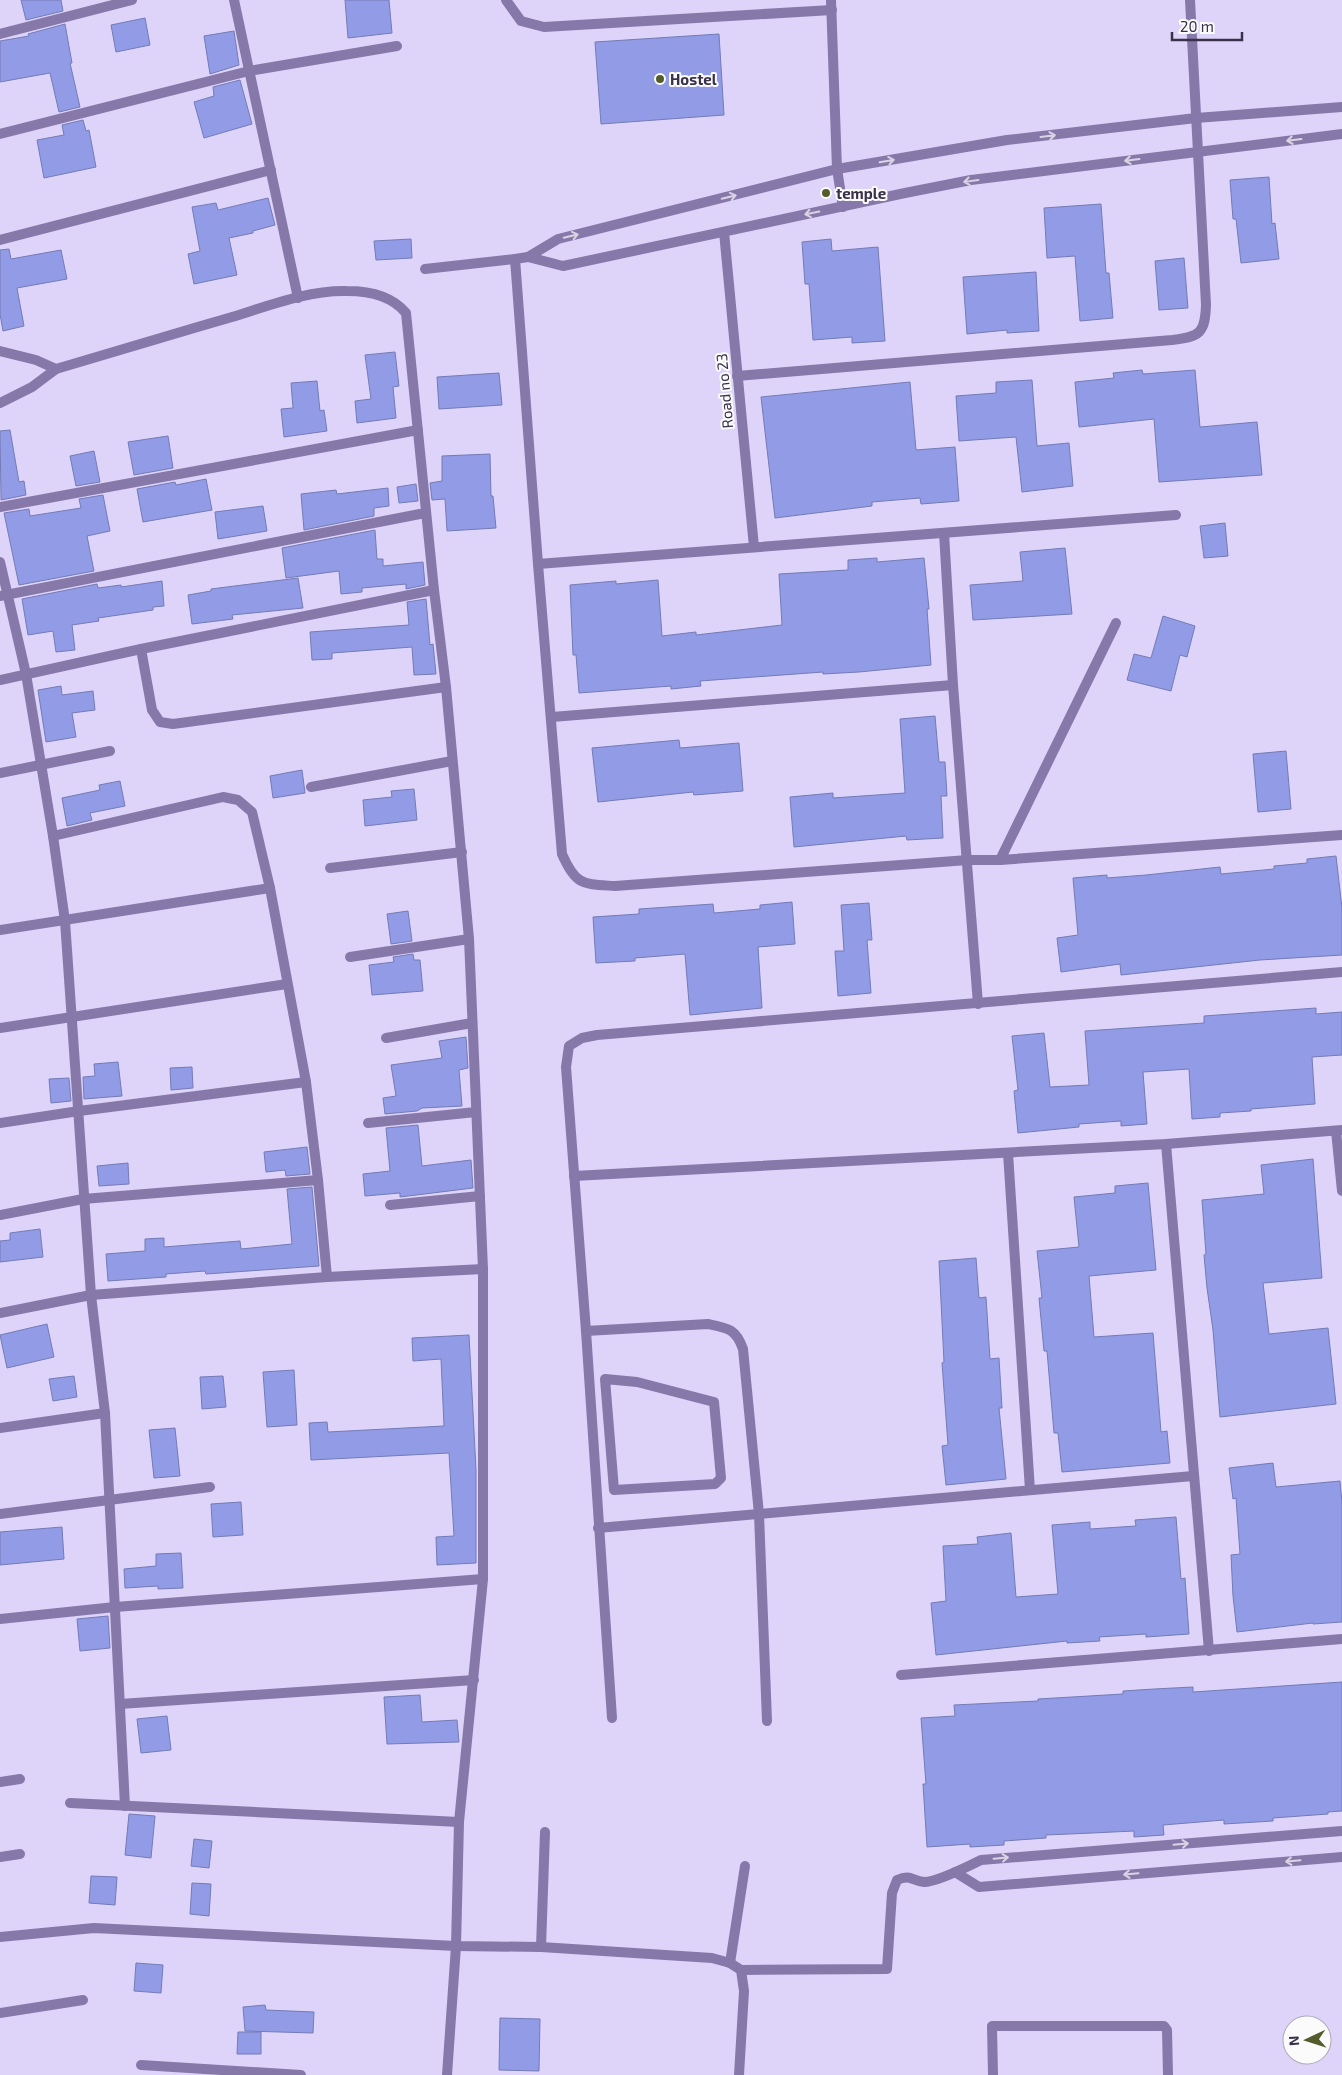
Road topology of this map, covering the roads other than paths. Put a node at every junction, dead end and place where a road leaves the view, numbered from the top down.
1 (132, 0) edge
2 (234, 0) edge
3 (506, 0) edge
4 (1190, 0) edge
5 (832, 5) edge
6 (0, 34) edge
7 (397, 46) dead end
8 (249, 70) junction
9 (1342, 106) edge
10 (1196, 118) junction
11 (0, 134) edge
12 (1342, 134) edge
13 (1199, 152) junction
14 (837, 169) junction
15 (271, 170) junction
16 (843, 206) junction
17 (724, 232) junction
18 (0, 240) edge
19 (528, 257) junction
20 (515, 259) junction
21 (425, 269) dead end
22 (298, 298) junction
23 (0, 351) edge
24 (56, 369) junction
25 (737, 376) junction
26 (0, 403) edge
27 (418, 430) junction
28 (0, 507) edge
29 (425, 513) junction
30 (1176, 515) dead end
31 (944, 533) junction
32 (754, 548) junction
33 (0, 562) edge
34 (538, 564) junction
35 (434, 590) junction
36 (4, 596) edge
37 (1116, 623) dead end
38 (141, 648) junction
39 (26, 674) junction
40 (0, 680) edge
41 (954, 685) junction
42 (446, 687) junction
43 (552, 717) junction
44 (110, 751) dead end
45 (452, 761) junction
46 (42, 765) junction
47 (0, 774) edge
48 (311, 787) dead end
49 (1342, 835) edge
50 (53, 836) junction
51 (462, 852) junction
52 (968, 860) junction
53 (1000, 860) junction
54 (330, 868) dead end
55 (270, 888) junction
56 (65, 921) junction
57 (0, 930) edge
58 (469, 939) junction
59 (350, 957) dead end
60 (1342, 972) edge
61 (287, 984) junction
62 (978, 1004) junction
63 (70, 1018) junction
64 (472, 1023) junction
65 (0, 1028) edge
66 (386, 1038) dead end
67 (306, 1082) junction
68 (79, 1111) junction
69 (476, 1112) junction
70 (0, 1123) edge
71 (368, 1123) dead end
72 (1339, 1131) edge
73 (1166, 1144) junction
74 (1008, 1154) junction
75 (574, 1176) junction
76 (318, 1180) junction
77 (1342, 1190) edge
78 (480, 1196) junction
79 (84, 1199) junction
80 (390, 1205) dead end
81 (0, 1215) edge
82 (482, 1269) junction
83 (327, 1277) junction
84 (91, 1295) junction
85 (0, 1313) edge
86 (586, 1331) junction
87 (606, 1392) junction
88 (590, 1394) junction
89 (105, 1413) junction
90 (0, 1428) edge
91 (611, 1458) junction
92 (594, 1460) junction
93 (1193, 1476) junction
94 (210, 1487) dead end
95 (1030, 1490) junction
96 (110, 1501) junction
97 (0, 1514) edge
98 (759, 1514) junction
99 (598, 1528) junction
100 (483, 1579) junction
101 (115, 1606) junction
102 (0, 1619) edge
103 (1342, 1639) edge
104 (1209, 1651) junction
105 (901, 1676) dead end
106 (474, 1680) junction
107 (120, 1704) junction
108 (612, 1718) dead end
109 (767, 1721) dead end
110 (20, 1779) dead end
111 (0, 1782) edge
112 (70, 1803) dead end
113 (125, 1806) junction
114 (459, 1822) junction
115 (1342, 1831) edge
116 (544, 1832) dead end
117 (20, 1854) dead end
118 (0, 1857) edge
119 (1342, 1857) edge
120 (745, 1866) dead end
121 (955, 1872) junction
122 (0, 1937) edge
123 (456, 1946) junction
124 (541, 1947) junction
125 (730, 1964) junction
126 (741, 1970) junction
127 (83, 2000) dead end
128 (0, 2012) edge
129 (141, 2065) dead end
130 (301, 2075) edge
131 (447, 2075) edge
132 (739, 2075) edge
133 (993, 2075) edge
134 (1168, 2075) edge

1 - 6 street
2 - 8 street
3 - 5 street
4 - 10 street
5 - 14 street
7 - 8 street
8 - 11 street
8 - 15 street
9 - 10 street
10 - 13 street
14 -> 10 street
12 -> 13 street
13 -> 16 street
13 - 25 street
14 - 16 street
19 -> 14 street
15 - 18 street
15 - 22 street
16 -> 17 street
17 - 19 street
17 - 25 street, Road no 23
19 - 20 street
20 - 21 street
20 - 34 street
22 - 24 street
22 - 27 street
23 - 24 street
24 - 26 street
25 - 32 street, Road no 23
27 - 28 street
27 - 29 street
29 - 35 street
29 - 36 street
30 - 31 street
31 - 32 street
31 - 41 street
32 - 34 street
33 - 36 street
34 - 43 street
35 - 38 street
35 - 42 street
36 - 39 street
37 - 53 street
38 - 39 street
38 - 42 street
39 - 40 street
39 - 46 street
41 - 43 street
41 - 52 street
42 - 45 street
43 - 52 street
44 - 46 street
45 - 48 street
45 - 51 street
46 - 47 street
46 - 50 street
49 - 53 street
50 - 55 street
50 - 56 street
51 - 54 street
51 - 58 street
52 - 53 street
52 - 62 street
55 - 56 street
55 - 61 street
56 - 57 street
56 - 63 street
58 - 59 street
58 - 64 street
60 - 62 street
61 - 63 street
61 - 67 street
62 - 75 street
63 - 65 street
63 - 68 street
64 - 66 street
64 - 69 street
67 - 68 street
67 - 76 street
68 - 70 street
68 - 79 street
69 - 71 street
69 - 78 street
72 - 73 street
72 - 77 street
73 - 74 street
73 - 93 street
74 - 75 street
74 - 95 street
75 - 86 street
76 - 79 street
76 - 83 street
78 - 80 street
78 - 82 street
79 - 81 street
79 - 84 street
82 - 83 street
82 - 100 street
83 - 84 street
84 - 85 street
84 - 89 street
86 - 88 street
86 - 98 street
87 - 88 street
87 - 91 street
87 - 91 street
88 - 92 street
89 - 90 street
89 - 96 street
91 - 92 street
92 - 99 street
93 - 95 street
93 - 104 street
94 - 96 street
95 - 98 street
96 - 97 street
96 - 101 street
98 - 99 street
98 - 109 street
99 - 108 street
100 - 101 street
100 - 106 street
101 - 102 street
101 - 107 street
103 - 104 street
104 - 105 street
106 - 107 street
106 - 114 street
107 - 113 street
110 - 111 street
112 - 113 street
113 - 114 street
114 - 123 street
121 -> 115 street
116 - 124 street
117 - 118 street
119 -> 121 street
120 - 125 street
121 - 126 street
122 - 123 street
123 - 124 street
123 - 131 street
124 - 125 street
125 - 126 street
126 - 132 street
127 - 128 street
129 - 130 street
133 - 134 street

